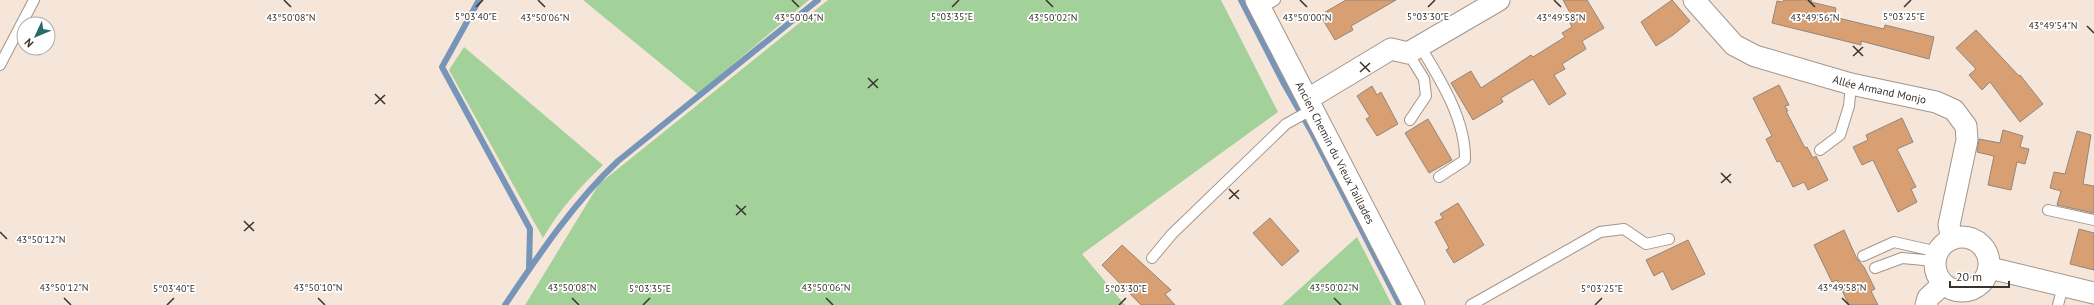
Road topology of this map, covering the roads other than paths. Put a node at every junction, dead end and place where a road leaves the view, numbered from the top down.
1 (34, 0) edge
2 (1499, 0) edge
3 (1694, 0) edge
4 (1264, 3) edge
5 (1414, 49) junction
6 (0, 65) edge
7 (1851, 84) junction
8 (1311, 104) junction
9 (1410, 120) dead end
10 (1820, 150) dead end
11 (1439, 177) dead end
12 (2048, 210) dead end
13 (2094, 220) edge
14 (1669, 239) dead end
15 (1942, 250) junction
16 (1863, 256) dead end
17 (1152, 258) dead end
18 (1875, 268) dead end
19 (1990, 268) junction
20 (1943, 284) junction
21 (2094, 293) edge
22 (2060, 296) edge
23 (1414, 305) edge
24 (1471, 305) edge
25 (1926, 305) edge

1 - 6 lane
2 - 5 street
3 - 7 street, Allée Armand Monjo
4 - 8 street, Ancien Chemin du Vieux Taillades
5 - 8 street
5 - 9 lane
5 - 11 lane
7 - 10 lane
7 - 15 street, Allée Armand Monjo
8 - 17 lane
8 - 23 street, Ancien Chemin du Vieux Taillades
12 - 13 lane
14 - 24 lane
15 - 16 lane
15 - 18 lane
15 - 19 street
15 - 20 street
19 - 20 street
19 - 22 street
20 - 25 street
21 - 22 street

